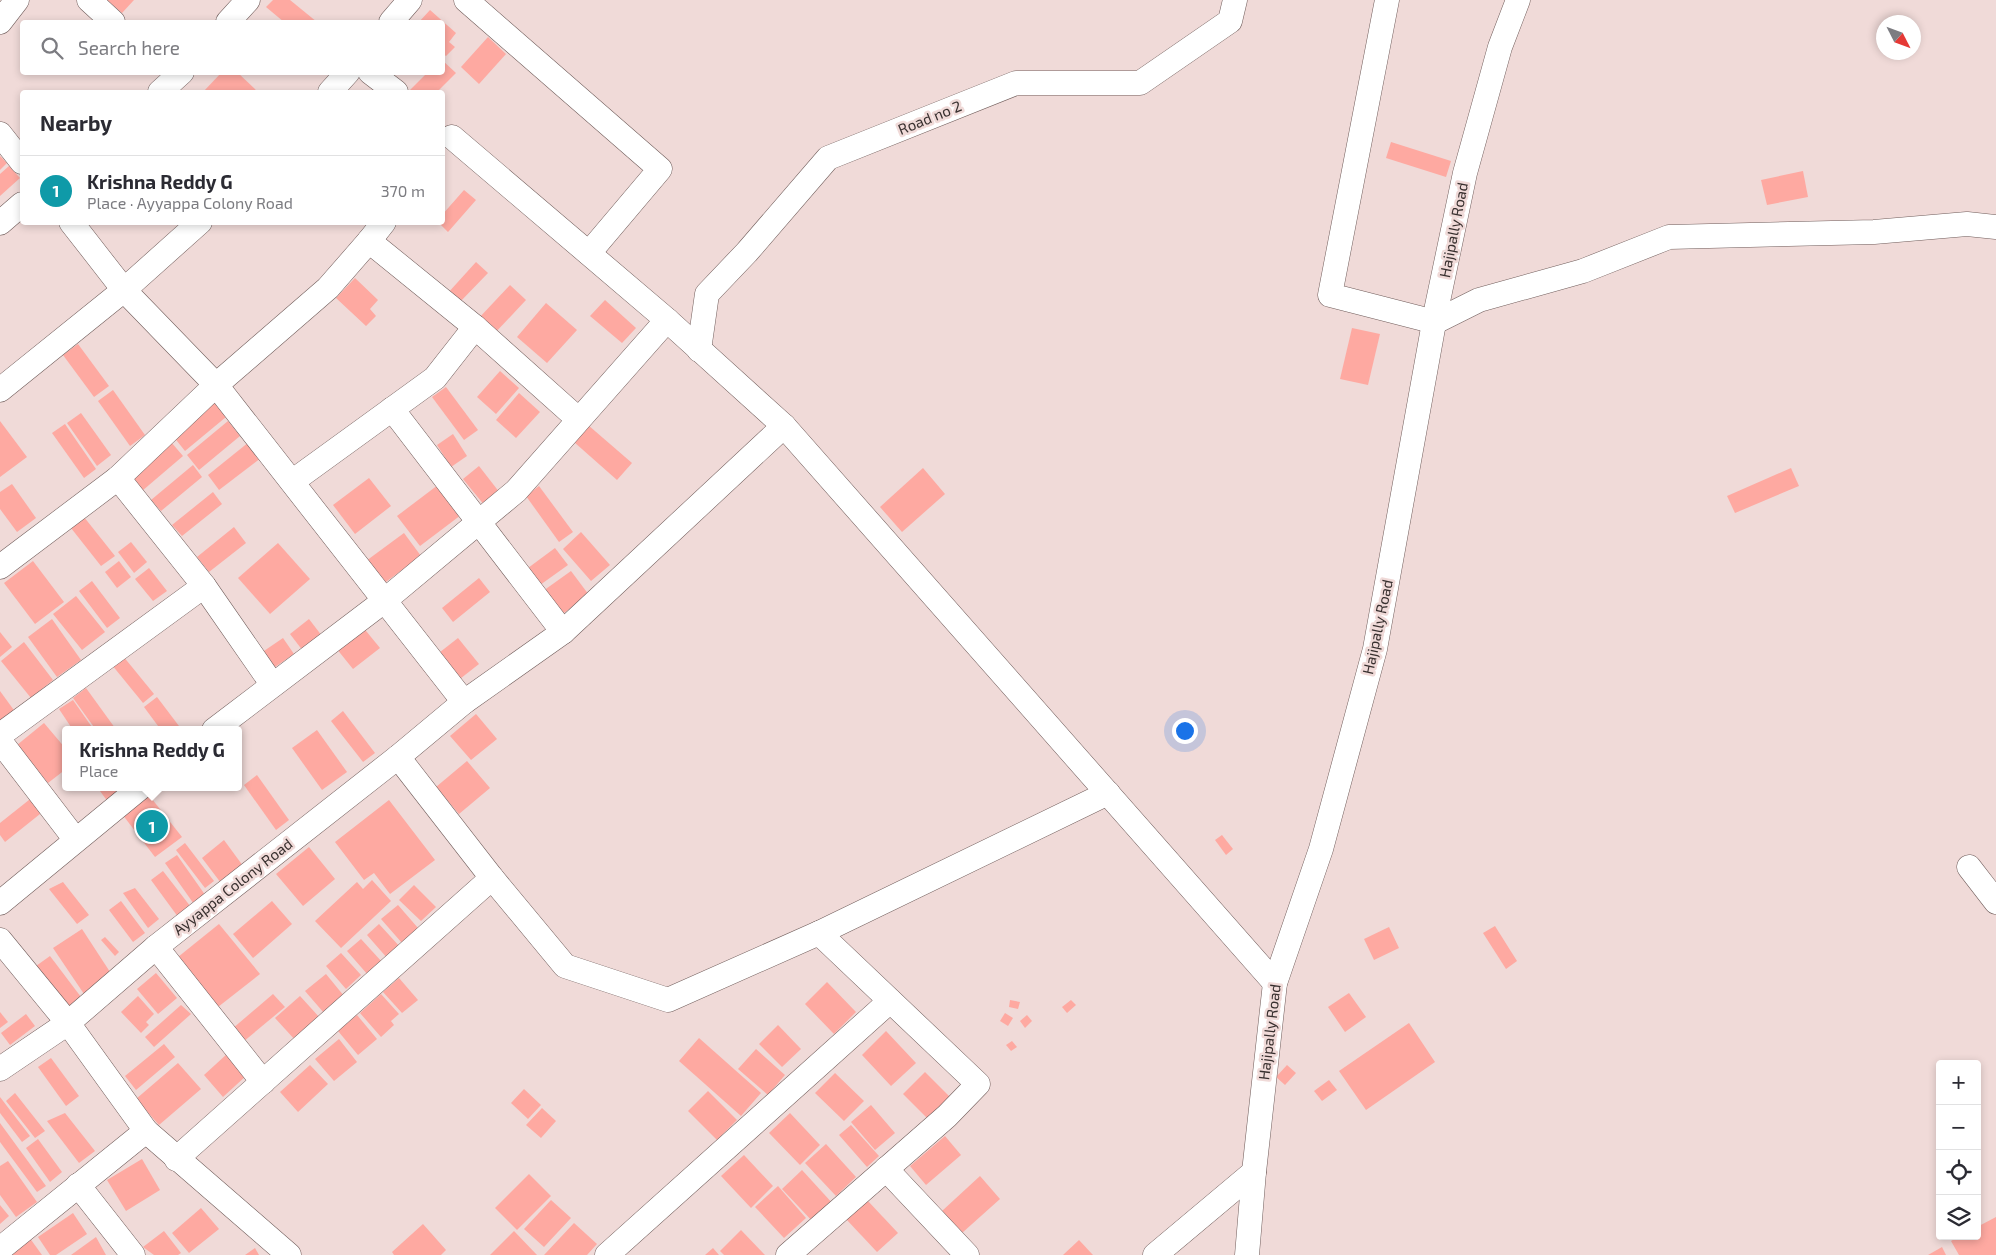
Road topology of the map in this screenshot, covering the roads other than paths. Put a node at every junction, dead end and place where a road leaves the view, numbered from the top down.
1 (17, 0) edge
2 (89, 0) edge
3 (248, 0) edge
4 (410, 0) edge
5 (466, 0) edge
6 (1235, 0) edge
7 (1387, 0) edge
8 (1518, 0) edge
9 (111, 20) edge
10 (230, 20) edge
11 (393, 20) edge
12 (0, 22) edge
13 (345, 75) edge
14 (374, 75) edge
15 (332, 90) edge
16 (393, 90) edge
17 (0, 134) edge
18 (446, 138) edge
19 (20, 159) edge
20 (20, 206) edge
21 (0, 223) edge
22 (73, 225) edge
23 (197, 225) edge
24 (382, 225) edge
25 (1996, 227) edge
26 (369, 241) junction
27 (589, 254) junction
28 (124, 290) junction
29 (667, 320) junction
30 (1435, 322) junction
31 (475, 327) junction
32 (699, 350) junction
33 (216, 385) junction
34 (0, 390) edge
35 (392, 409) junction
36 (578, 419) junction
37 (784, 426) junction
38 (118, 478) junction
39 (293, 481) junction
40 (480, 521) junction
41 (0, 567) edge
42 (204, 586) junction
43 (384, 601) junction
44 (563, 632) junction
45 (272, 684) junction
46 (464, 702) junction
47 (219, 726) edge
48 (1, 742) edge
49 (398, 757) junction
50 (136, 791) edge
51 (1108, 793) junction
52 (75, 839) junction
53 (1969, 867) dead end
54 (492, 878) junction
55 (1996, 902) edge
56 (0, 903) edge
57 (819, 934) junction
58 (0, 940) edge
59 (156, 948) junction
60 (1275, 983) junction
61 (890, 1001) junction
62 (68, 1024) junction
63 (0, 1069) edge
64 (263, 1082) junction
65 (146, 1131) junction
66 (176, 1159) junction
67 (886, 1169) junction
68 (1254, 1172) junction
69 (78, 1185) junction
70 (0, 1249) edge
71 (965, 1254) edge
72 (133, 1255) edge
73 (289, 1255) edge
74 (607, 1255) edge
75 (788, 1255) edge
76 (1155, 1255) edge
77 (1247, 1255) edge

1 - 12 street
2 - 9 street
3 - 10 street
4 - 11 street
5 - 27 street
6 - 32 street, Road no 2
7 - 30 street
8 - 30 street, Hajipally Road
13 - 15 street
14 - 16 street
17 - 19 street
18 - 27 street
20 - 21 street
22 - 28 street
23 - 28 street
24 - 26 street
25 - 30 street
26 - 31 street
26 - 33 street
27 - 29 street
28 - 33 street
28 - 34 street
29 - 32 street
29 - 36 street
30 - 60 street, Hajipally Road
31 - 35 street
31 - 36 street
32 - 37 street
33 - 38 street
33 - 39 street
35 - 39 street
35 - 40 street
36 - 40 street
37 - 44 street, Ayyappa Colony Road
37 - 51 street
38 - 41 street
38 - 42 street
39 - 43 street
40 - 43 street
40 - 44 street
42 - 45 street
42 - 48 street
43 - 45 street
43 - 46 street
44 - 46 street, Ayyappa Colony Road
45 - 47 street
46 - 49 street, Ayyappa Colony Road
48 - 52 street
49 - 54 street
49 - 59 street, Ayyappa Colony Road
50 - 52 street
51 - 57 street
51 - 60 street
52 - 56 street
53 - 55 street
54 - 57 street
54 - 64 street
57 - 61 street
58 - 62 street
59 - 62 street, Ayyappa Colony Road
59 - 64 street
60 - 68 street, Hajipally Road
61 - 67 street
61 - 74 street
62 - 63 street, Ayyappa Colony Road
62 - 65 street
64 - 66 street
65 - 66 street
65 - 69 street
66 - 73 street
67 - 71 street
67 - 75 street
68 - 76 street
68 - 77 street, Hajipally Road
69 - 70 street
69 - 72 street

